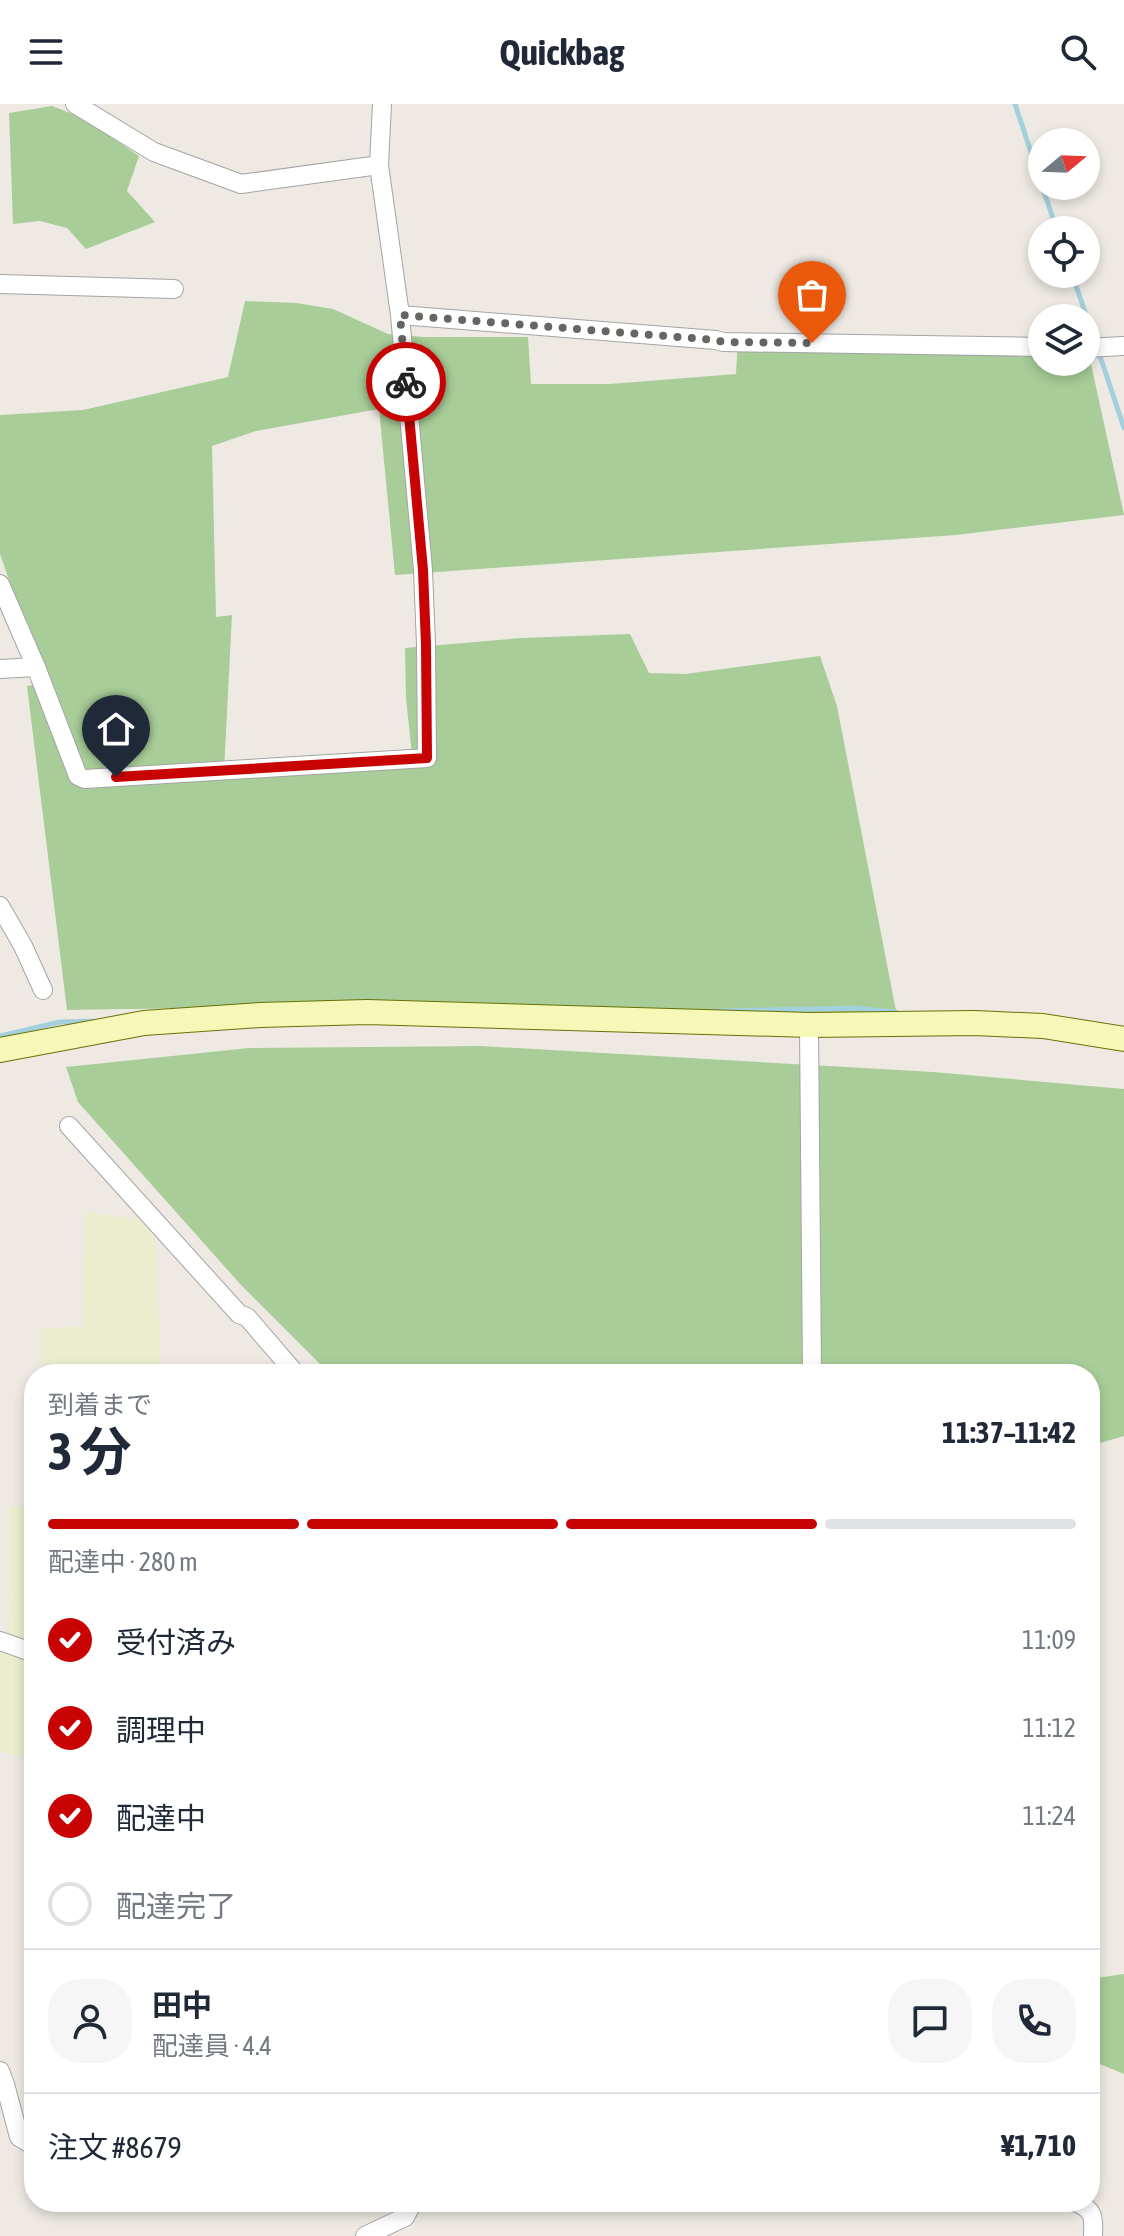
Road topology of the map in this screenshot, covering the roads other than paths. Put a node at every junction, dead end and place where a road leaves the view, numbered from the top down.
1 (75, 104) edge
2 (382, 104) edge
3 (379, 165) junction
4 (0, 284) edge
5 (174, 289) dead end
6 (400, 315) junction
7 (1124, 346) edge
8 (1028, 347) edge
9 (1100, 347) edge
10 (0, 584) edge
11 (36, 667) junction
12 (0, 669) edge
13 (0, 906) edge
14 (43, 990) dead end
15 (809, 1025) junction
16 (1124, 1039) edge
17 (0, 1050) edge
18 (69, 1126) dead end
19 (287, 1364) edge
20 (812, 1364) edge
21 (0, 1641) edge
22 (24, 1649) edge
23 (0, 2071) edge
24 (24, 2140) edge
25 (408, 2212) edge
26 (1090, 2212) edge
27 (365, 2236) edge
28 (1093, 2236) edge

1 - 3 street
2 - 3 street
3 - 6 street
4 - 5 street
6 - 8 street
6 - 11 street
7 - 9 street
10 - 11 street
11 - 12 street
13 - 14 street
15 - 16 street
15 - 17 street
15 - 20 street
18 - 19 street
21 - 22 street
23 - 24 street
25 - 27 street
26 - 28 street

